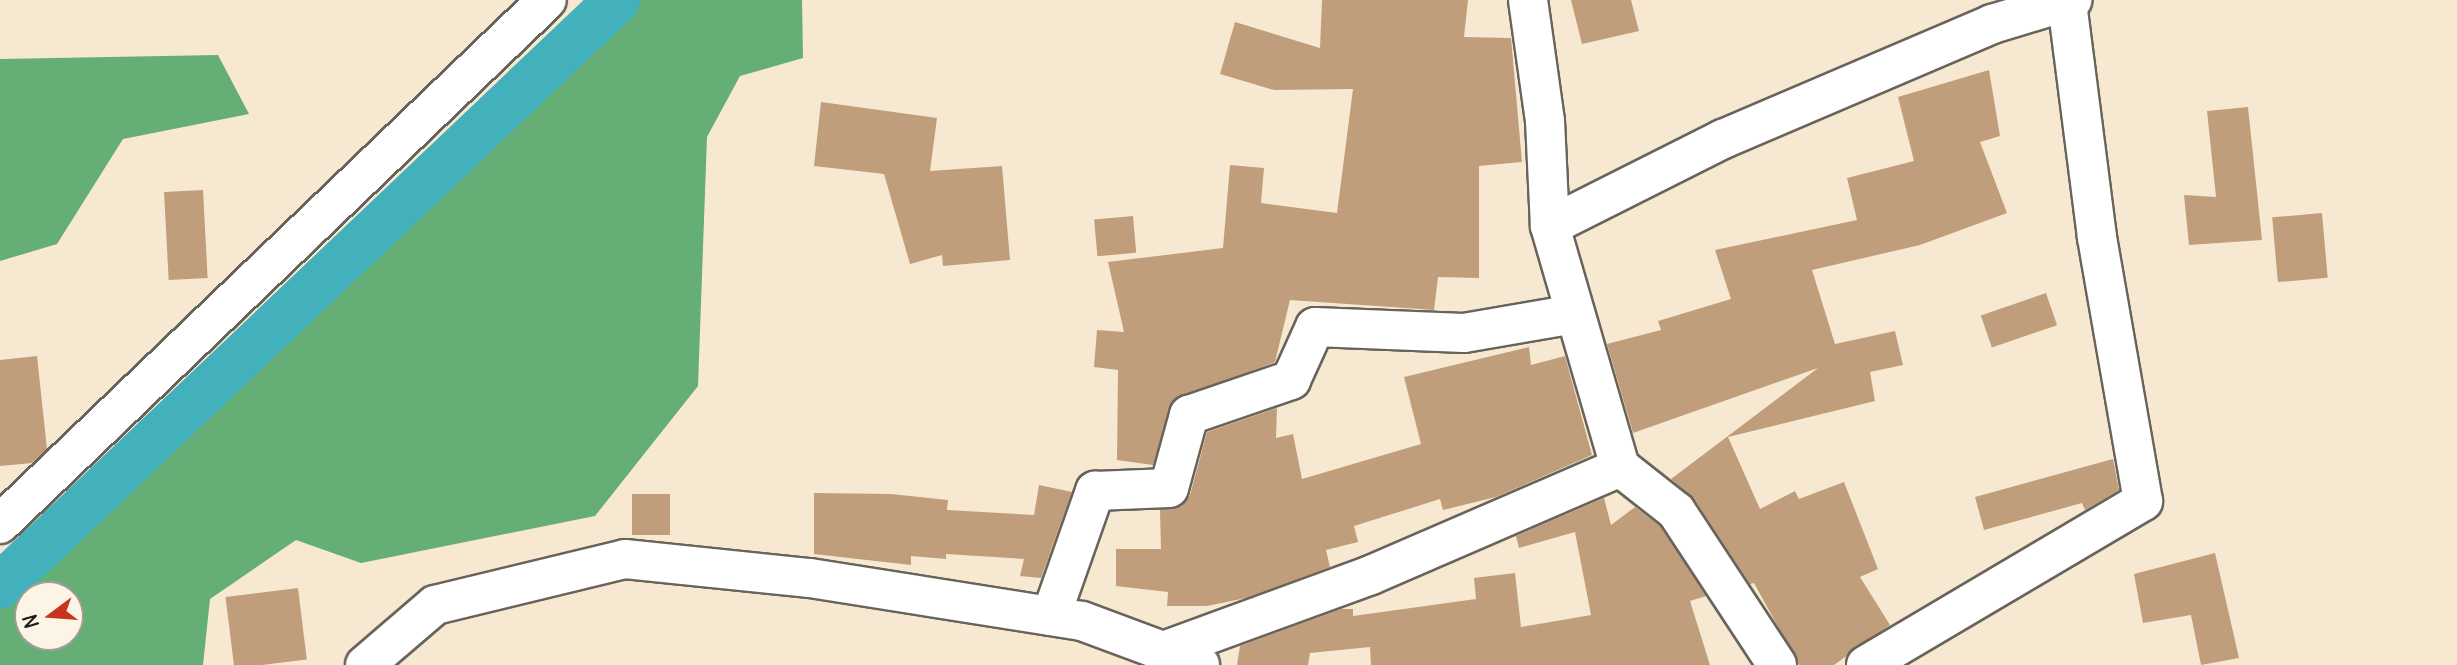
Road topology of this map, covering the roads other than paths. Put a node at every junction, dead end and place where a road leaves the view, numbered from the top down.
1 (547, 0) edge
2 (1528, 0) edge
3 (2070, 1) edge
4 (1550, 226) junction
5 (1574, 314) junction
6 (1620, 467) junction
7 (0, 524) edge
8 (1051, 616) junction
9 (1183, 657) edge
10 (365, 665) edge
11 (1777, 665) edge
12 (1866, 665) edge

1 - 7 street
2 - 4 street
3 - 4 street
3 - 12 street
4 - 5 street
5 - 6 street
5 - 8 street
6 - 9 street
6 - 11 street
8 - 9 street
8 - 10 street

